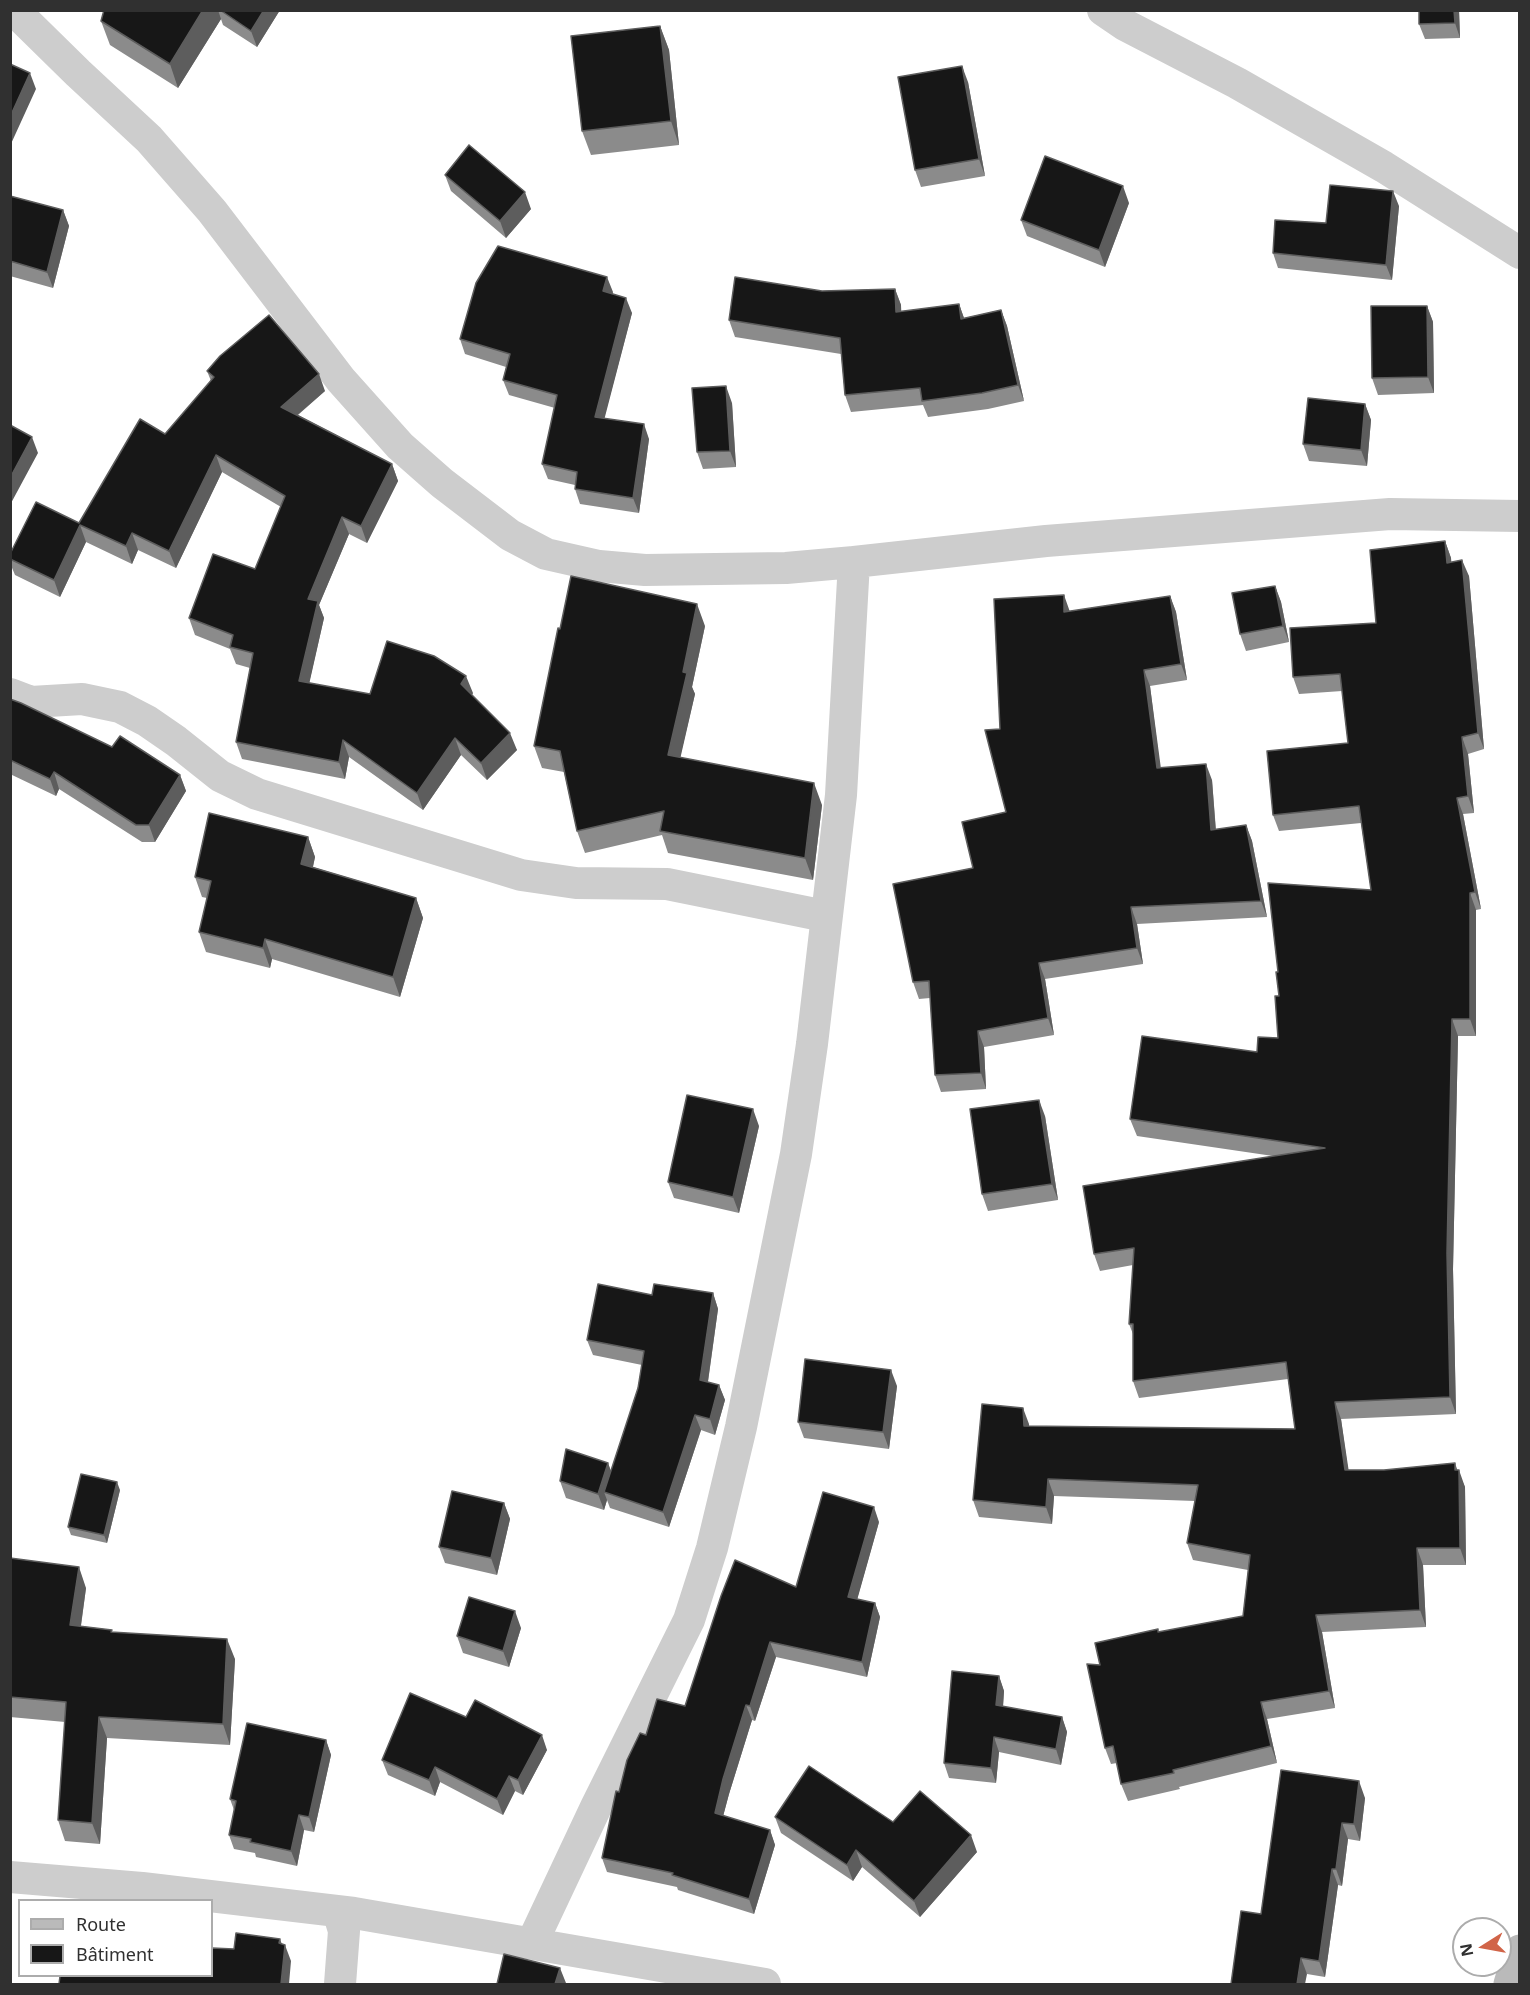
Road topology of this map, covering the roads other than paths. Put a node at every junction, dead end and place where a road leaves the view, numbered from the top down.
1 (17, 10) edge
2 (1103, 10) edge
3 (1520, 253) edge
4 (1520, 516) edge
5 (855, 562) junction
6 (10, 694) edge
7 (825, 916) junction
8 (10, 1877) edge
9 (338, 1911) junction
10 (532, 1944) junction
11 (1520, 1950) edge
12 (340, 1984) edge
13 (765, 1984) edge
14 (1510, 1984) edge

1 - 5 street
2 - 3 street
4 - 5 street
5 - 7 street
6 - 7 street
7 - 10 street
8 - 9 street
9 - 10 street
9 - 12 street
10 - 13 street
11 - 14 main road

